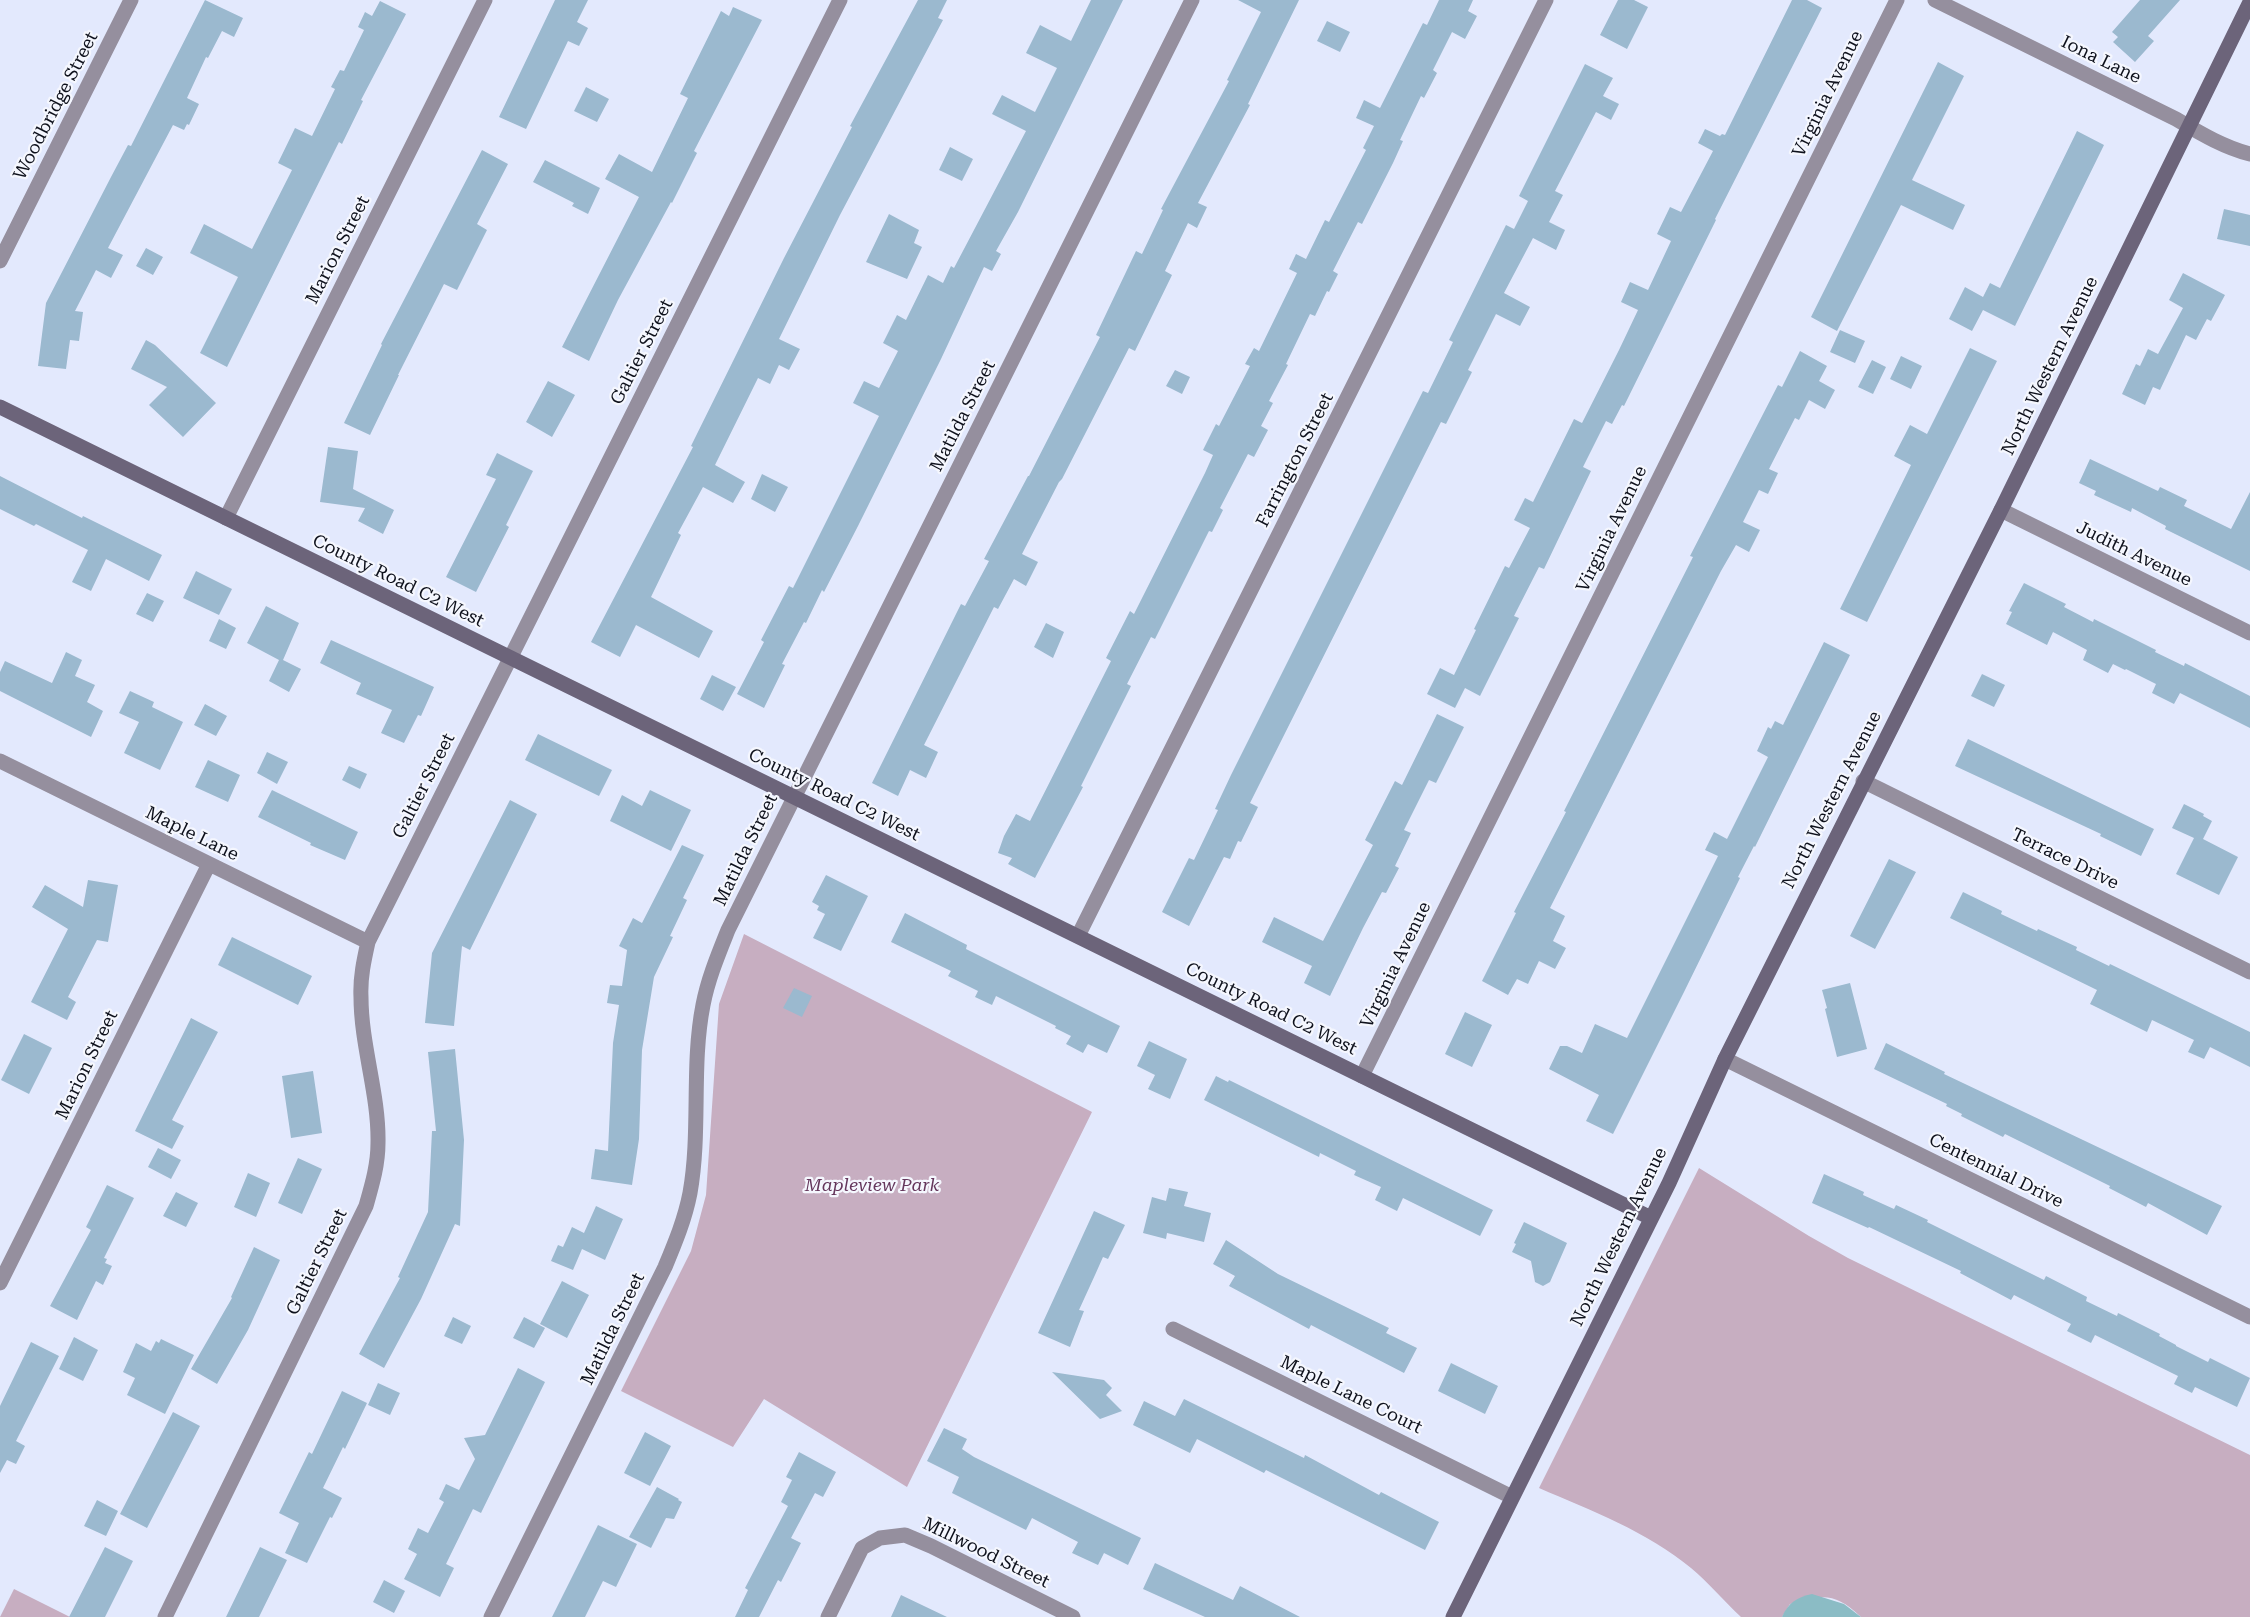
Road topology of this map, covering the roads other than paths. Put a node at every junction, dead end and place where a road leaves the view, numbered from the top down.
1 (131, 0) edge
2 (485, 0) edge
3 (840, 0) edge
4 (1192, 0) edge
5 (1546, 0) edge
6 (1897, 0) edge
7 (1935, 0) edge
8 (2250, 2) edge
9 (2188, 126) junction
10 (2250, 154) edge
11 (0, 261) edge
12 (0, 407) edge
13 (2001, 510) junction
14 (226, 518) junction
15 (2250, 633) edge
16 (510, 657) junction
17 (0, 761) edge
18 (1863, 782) junction
19 (794, 797) junction
20 (209, 864) junction
21 (1078, 936) junction
22 (368, 942) junction
23 (2250, 972) edge
24 (1725, 1059) junction
25 (1362, 1076) junction
26 (1651, 1218) junction
27 (0, 1283) edge
28 (2250, 1317) edge
29 (1173, 1329) dead end
30 (1512, 1497) junction
31 (165, 1617) edge
32 (491, 1617) edge
33 (828, 1617) edge
34 (1073, 1617) edge
35 (1453, 1617) edge

1 - 11 street, Woodbridge Street
2 - 14 street, Marion Street
3 - 16 street, Galtier Street
4 - 19 street, Matilda Street
5 - 21 street, Farrington Street
6 - 25 street, Virginia Avenue
7 - 9 street, Iona Lane
8 - 9 street, North Western Avenue
9 - 10 street, Iona Lane
9 - 13 street, North Western Avenue
12 - 14 street, County Road C2 West
13 - 15 street, Judith Avenue
13 - 18 street, North Western Avenue
14 - 16 street, County Road C2 West
16 - 19 street, County Road C2 West
16 - 22 street, Galtier Street
17 - 20 street, Maple Lane
18 - 23 street, Terrace Drive
18 - 24 street, North Western Avenue
19 - 21 street, County Road C2 West
19 - 32 street, Matilda Street
20 - 22 street, Maple Lane
20 - 27 street, Marion Street
21 - 25 street, County Road C2 West
22 - 31 street, Galtier Street
24 - 26 street, North Western Avenue
24 - 28 street, Centennial Drive
25 - 26 street, County Road C2 West
26 - 30 street, North Western Avenue
29 - 30 street, Maple Lane Court
30 - 35 street, North Western Avenue
33 - 34 street, Millwood Street

